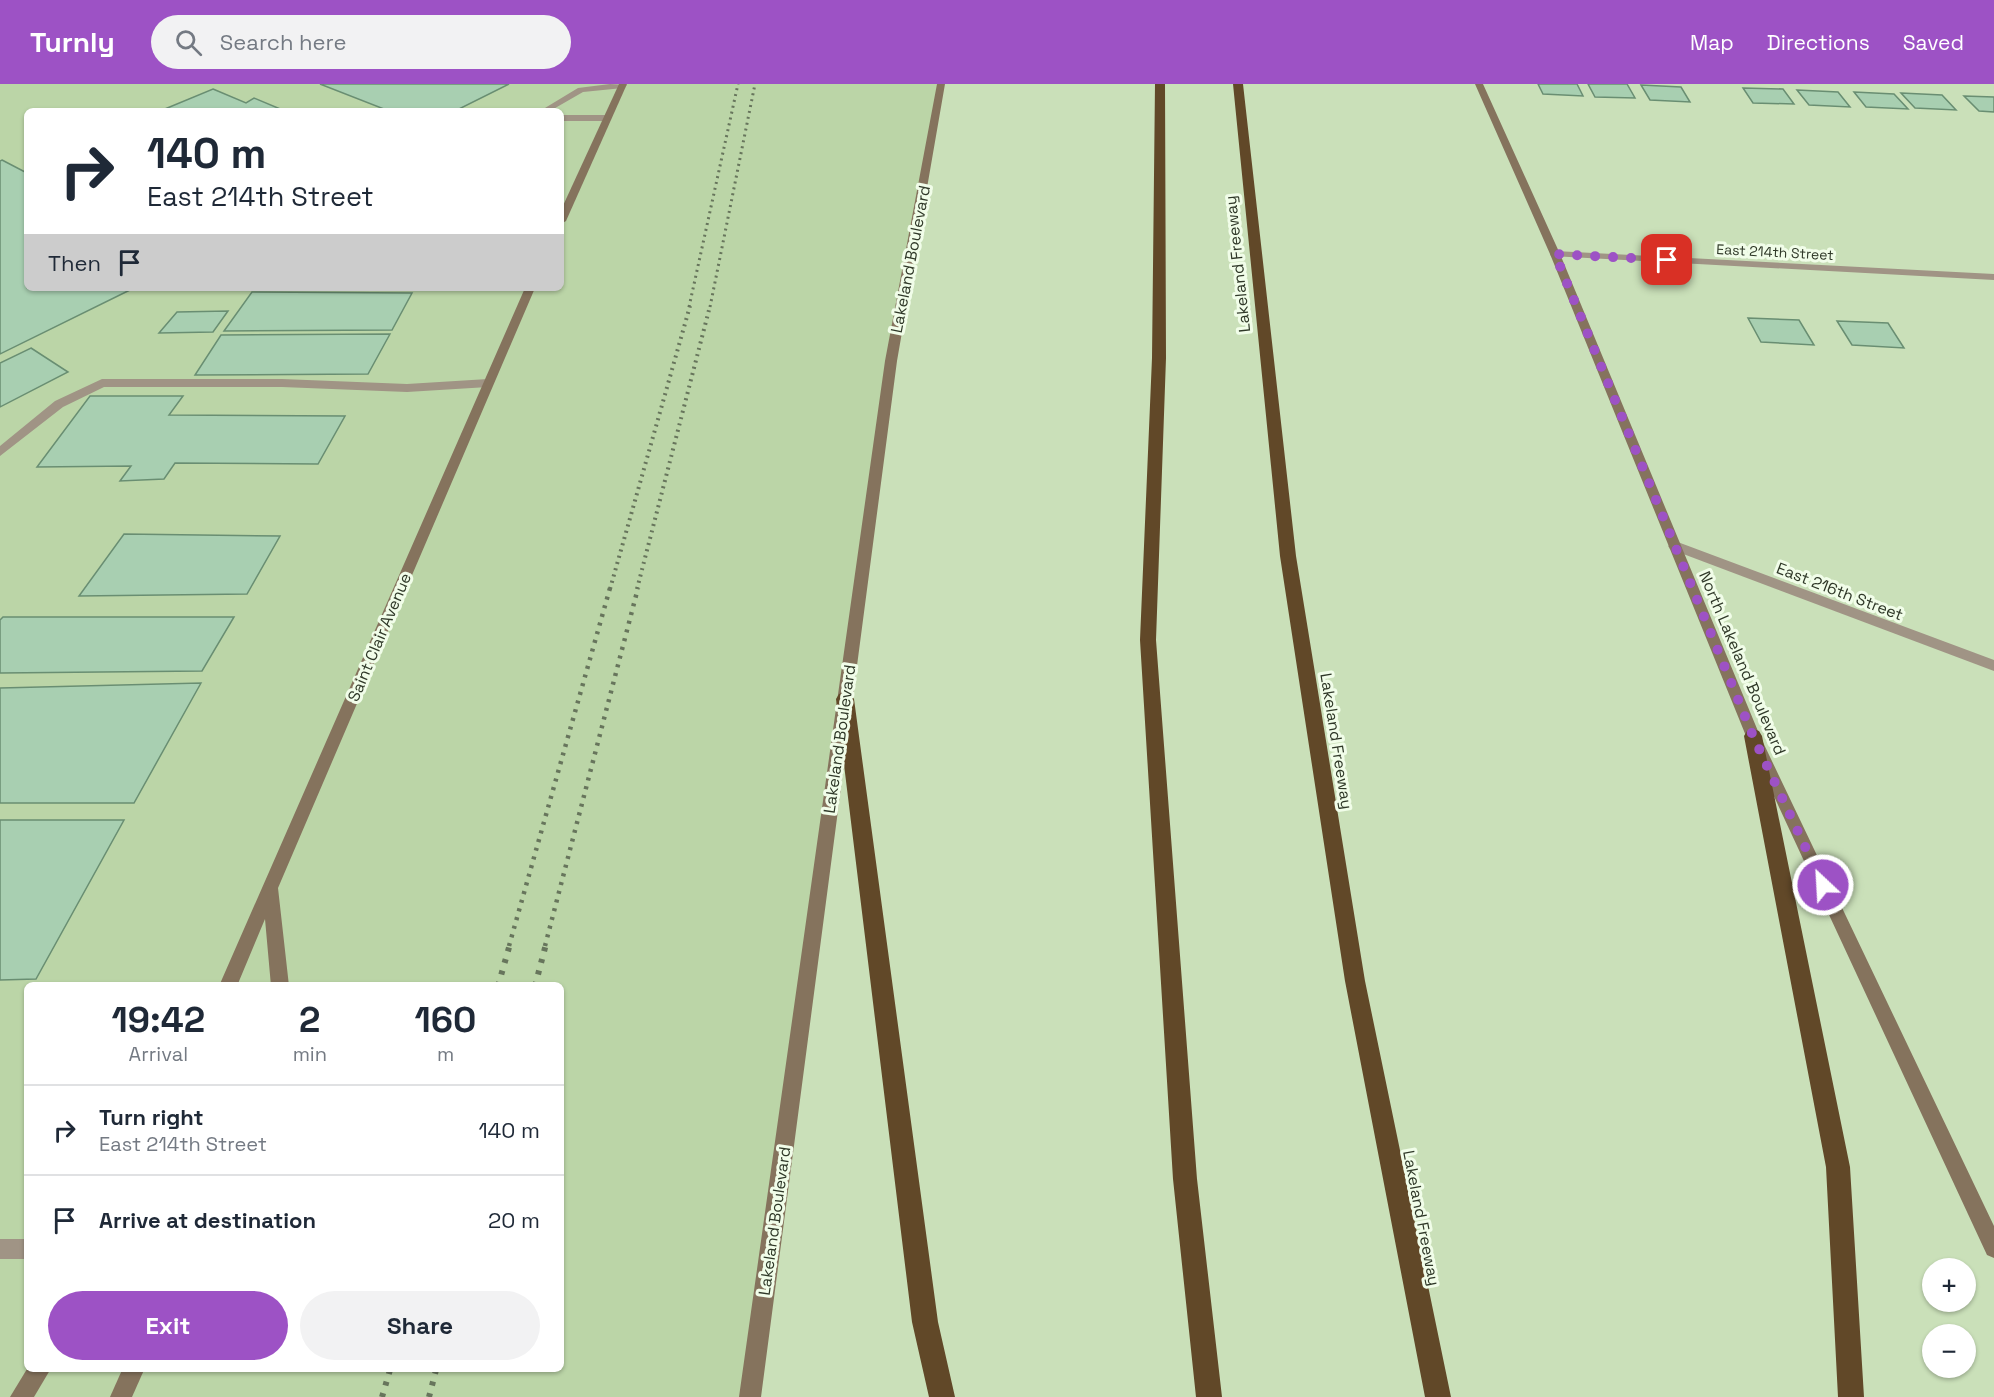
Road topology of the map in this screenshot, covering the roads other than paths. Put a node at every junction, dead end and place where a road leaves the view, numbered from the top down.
1 (941, 84) edge
2 (1160, 84) edge
3 (1238, 84) edge
4 (1479, 84) edge
5 (623, 85) edge
6 (549, 108) edge
7 (564, 118) edge
8 (607, 118) junction
9 (564, 213) edge
10 (1555, 254) junction
11 (1994, 277) edge
12 (529, 291) edge
13 (488, 383) junction
14 (0, 452) edge
15 (1675, 546) junction
16 (1994, 666) edge
17 (845, 699) junction
18 (1753, 736) junction
19 (271, 887) junction
20 (230, 982) edge
21 (280, 982) edge
22 (1994, 1248) edge
23 (0, 1249) edge
24 (24, 1249) edge
25 (38, 1372) edge
26 (132, 1372) edge
27 (21, 1397) edge
28 (121, 1397) edge
29 (750, 1397) edge
30 (942, 1397) edge
31 (1209, 1397) edge
32 (1438, 1397) edge
33 (1851, 1397) edge

1 - 17 street, Lakeland Boulevard
2 - 31 highway
3 - 32 highway, Lakeland Freeway
4 - 10 street, North Lakeland Boulevard
5 - 6 street
5 - 8 street
7 - 8 street
8 - 9 street
10 - 11 street, East 214th Street
10 - 15 street, North Lakeland Boulevard
12 - 13 street, Saint Clair Avenue
13 - 14 street
13 - 19 street, Saint Clair Avenue
15 - 16 street, East 216th Street
15 - 18 street, North Lakeland Boulevard
17 - 29 street, Lakeland Boulevard
17 - 30 highway
18 - 22 street, North Lakeland Boulevard
18 - 33 highway
19 - 20 street, Saint Clair Avenue
19 - 21 street
23 - 24 street
25 - 27 street
26 - 28 street

